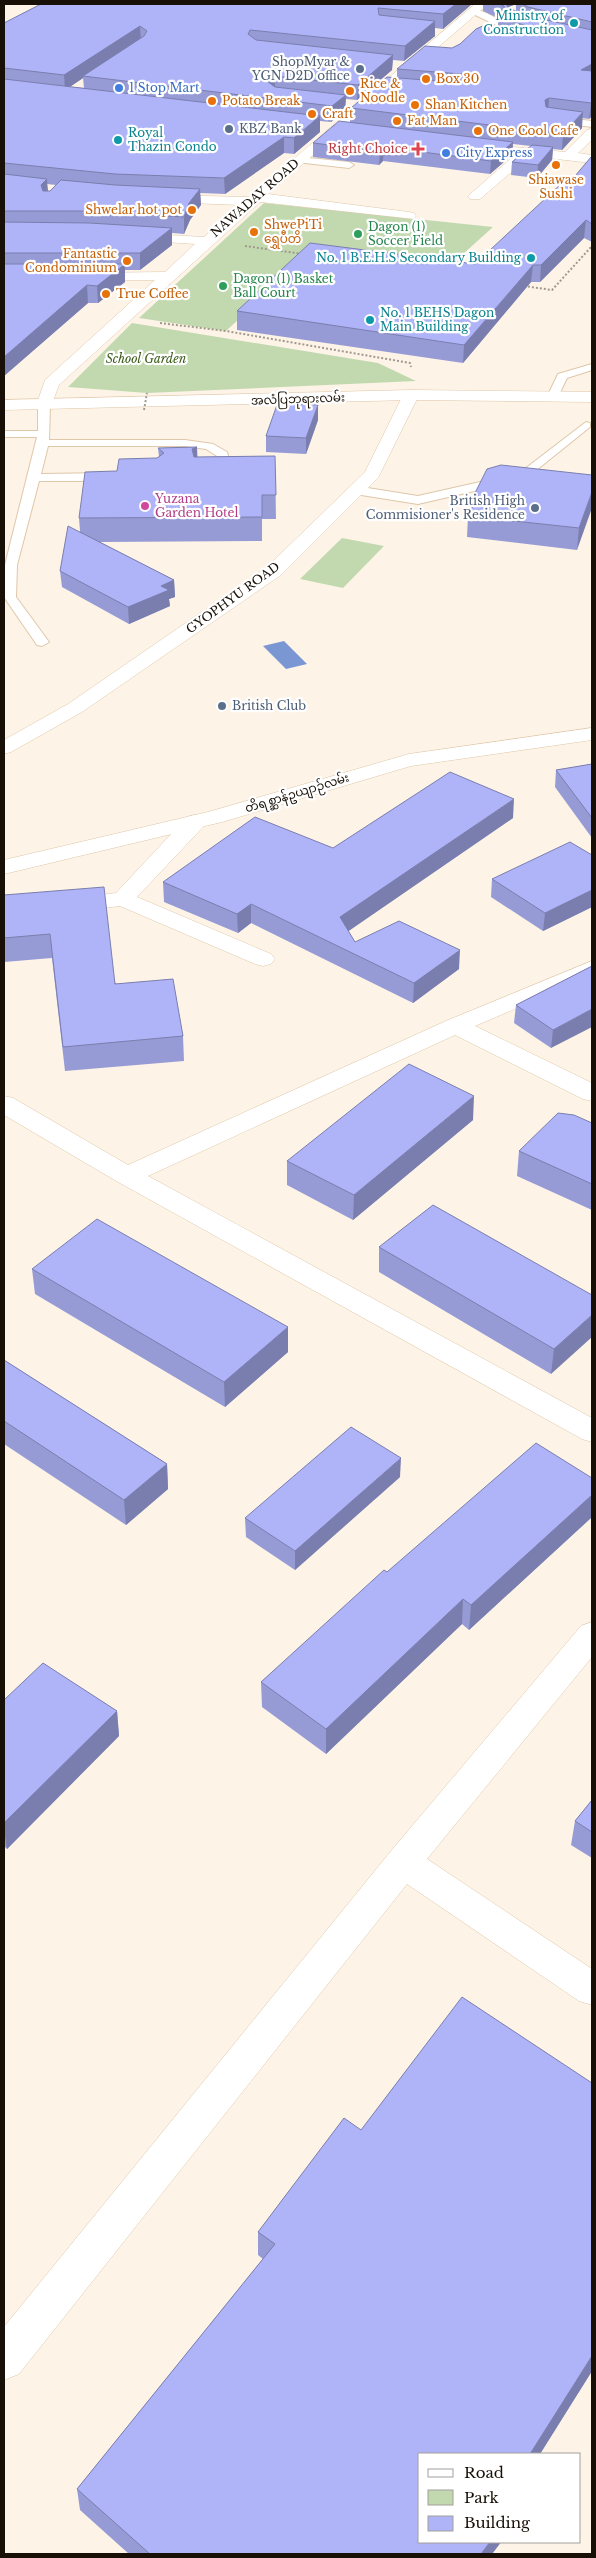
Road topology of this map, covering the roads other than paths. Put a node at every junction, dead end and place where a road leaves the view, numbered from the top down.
1 (478, 7) edge
2 (499, 38) edge
3 (389, 64) edge
4 (408, 67) junction
5 (382, 88) junction
6 (400, 90) edge
7 (344, 104) edge
8 (360, 106) junction
9 (548, 119) edge
10 (592, 124) edge
11 (316, 126) edge
12 (335, 128) junction
13 (354, 131) edge
14 (592, 132) edge
15 (459, 144) edge
16 (526, 152) junction
17 (568, 156) junction
18 (299, 160) junction
19 (349, 166) edge
20 (580, 173) edge
21 (476, 196) dead end
22 (155, 197) edge
23 (255, 199) junction
24 (409, 216) dead end
25 (117, 235) edge
26 (207, 241) junction
27 (71, 276) edge
28 (168, 276) junction
29 (592, 367) edge
30 (411, 395) junction
31 (553, 397) junction
32 (592, 398) edge
33 (4, 406) edge
34 (44, 406) junction
35 (586, 425) dead end
36 (4, 434) edge
37 (43, 438) junction
38 (119, 476) edge
39 (208, 476) edge
40 (33, 478) junction
41 (502, 480) junction
42 (530, 483) edge
43 (355, 490) junction
44 (42, 642) dead end
45 (592, 734) edge
46 (4, 748) edge
47 (195, 822) junction
48 (4, 867) edge
49 (123, 899) junction
50 (47, 907) edge
51 (262, 959) dead end
52 (592, 968) edge
53 (455, 1026) junction
54 (592, 1093) edge
55 (4, 1104) edge
56 (127, 1176) junction
57 (592, 1431) edge
58 (592, 1635) edge
59 (403, 1862) junction
60 (592, 1989) edge
61 (4, 2358) edge

1 - 2 lane
1 - 4 street, NAWADAY ROAD
3 - 4 street
4 - 5 street, NAWADAY ROAD
5 - 6 lane
5 - 8 street, NAWADAY ROAD
7 - 8 street
8 - 12 street, NAWADAY ROAD
9 - 10 lane
11 - 12 street
12 - 13 street
12 - 18 street, NAWADAY ROAD
14 - 17 street
15 - 16 street
16 - 17 street
16 - 21 street
17 - 20 street
18 - 19 lane
18 - 23 street, NAWADAY ROAD
22 - 23 street
23 - 24 street
23 - 26 street, NAWADAY ROAD
25 - 26 street
26 - 28 street, NAWADAY ROAD
27 - 28 street
28 - 34 street, NAWADAY ROAD
29 - 31 lane
30 - 31 street, အလံပြဘုရားလမ်း
30 - 34 street, အလံပြဘုရားလမ်း
30 - 43 street, GYOPHYU ROAD
31 - 32 street, အလံပြဘုရားလမ်း
33 - 34 street, အလံပြဘုရားလမ်း
34 - 37 lane
35 - 41 lane
36 - 37 lane
37 - 39 lane
37 - 40 lane
38 - 40 lane
40 - 44 lane
41 - 42 lane
41 - 43 lane
43 - 46 street, GYOPHYU ROAD
45 - 47 street, တိရစ္ဆာန်ဥယျာဉ်လမ်း
47 - 48 street, တိရစ္ဆာန်ဥယျာဉ်လမ်း
47 - 49 street
49 - 50 street
49 - 51 street
52 - 53 street
53 - 54 street
53 - 56 street
55 - 56 street
56 - 57 street
58 - 59 street
59 - 60 street
59 - 61 street

